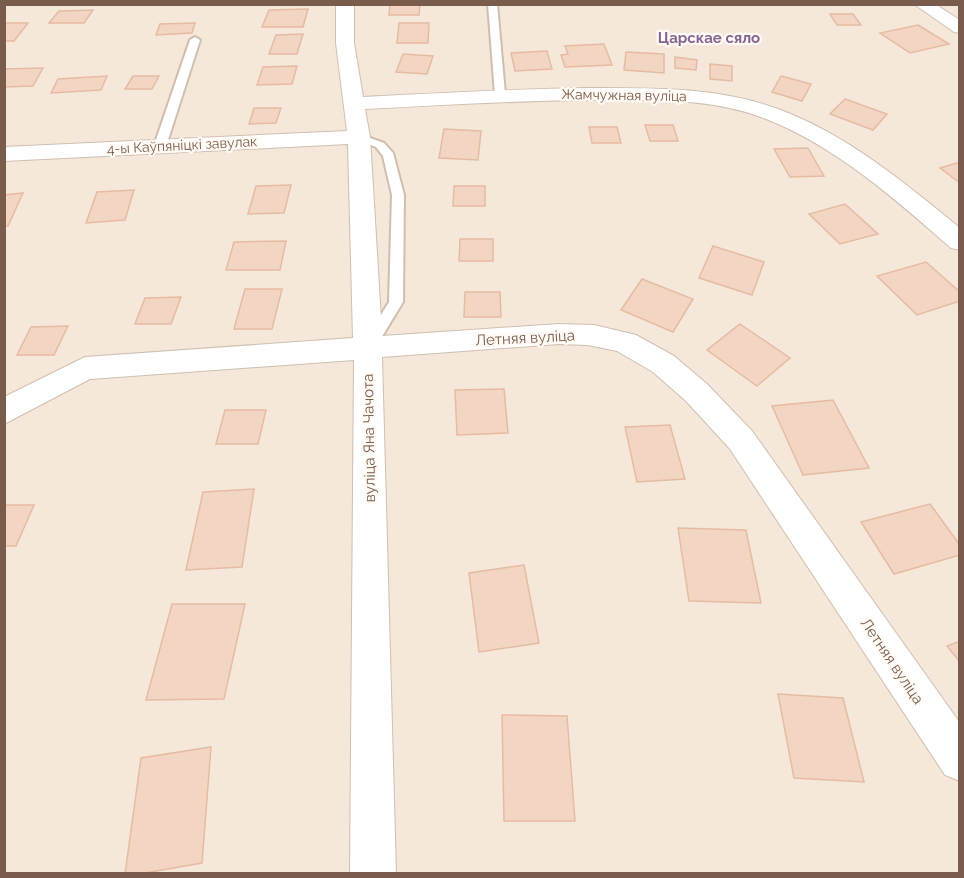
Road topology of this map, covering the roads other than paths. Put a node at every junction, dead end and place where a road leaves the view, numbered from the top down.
1 (345, 4) edge
2 (492, 4) edge
3 (922, 4) edge
4 (960, 27) edge
5 (195, 40) dead end
6 (500, 94) junction
7 (353, 104) junction
8 (359, 137) junction
9 (160, 146) junction
10 (4, 154) edge
11 (960, 242) edge
12 (368, 348) junction
13 (4, 412) edge
14 (960, 760) edge
15 (373, 873) edge

1 - 7 street, вуліца Яна Чачота
2 - 6 lane
3 - 4 street
5 - 9 lane
6 - 7 street, Жамчужная вуліца
6 - 11 street, Жамчужная вуліца
7 - 8 street, вуліца Яна Чачота
8 - 9 street, 4-ы Каўпяніцкі завулак
8 - 12 street, вуліца Яна Чачота
8 - 12 lane
9 - 10 street, 4-ы Каўпяніцкі завулак
12 - 13 street, Летняя вуліца
12 - 14 street, Летняя вуліца
12 - 15 street, вуліца Яна Чачота

